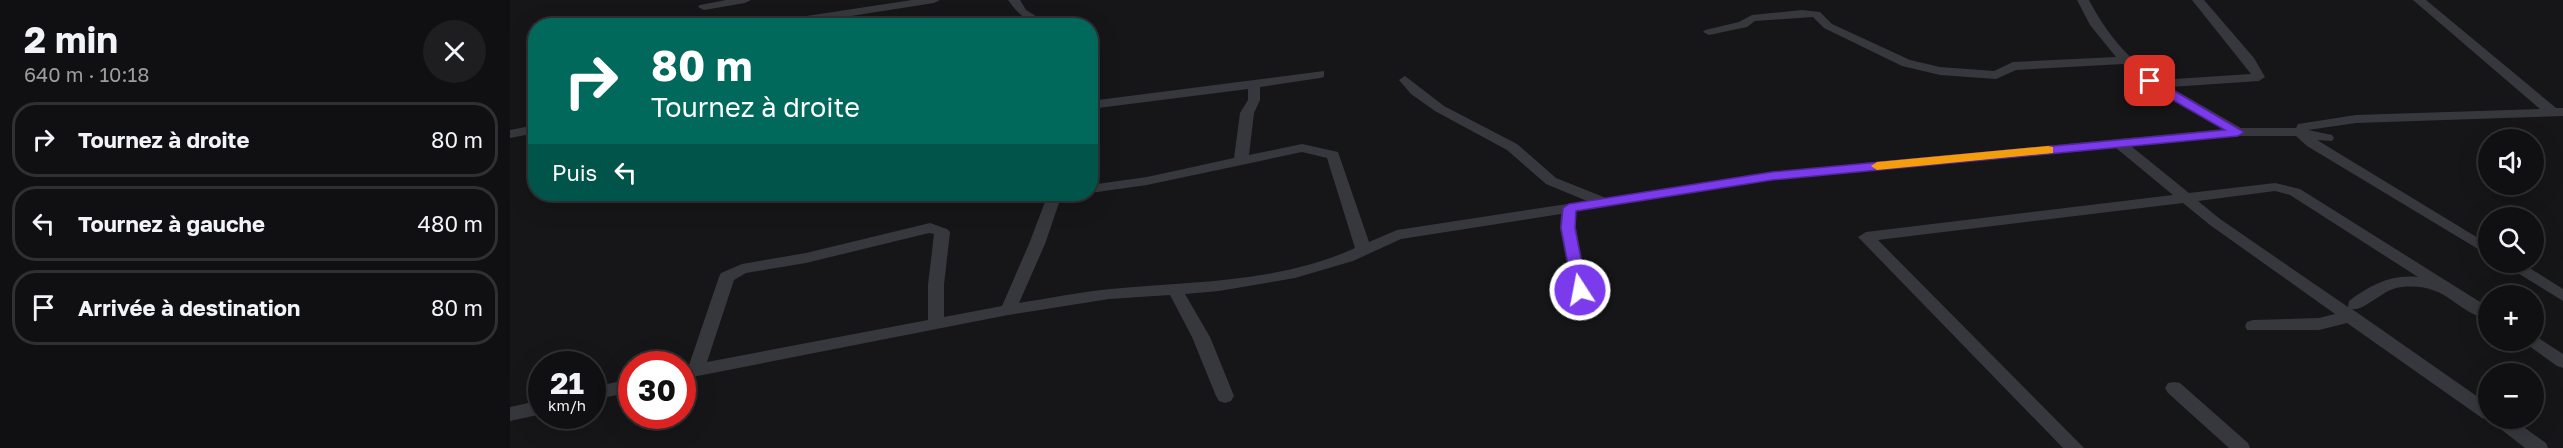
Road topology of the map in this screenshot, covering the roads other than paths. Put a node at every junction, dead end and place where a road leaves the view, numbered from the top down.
1 (745, 0) edge
2 (934, 0) edge
3 (1014, 0) edge
4 (2083, 0) edge
5 (2198, 0) edge
6 (2419, 0) edge
7 (704, 7) dead end
8 (814, 18) edge
9 (1033, 18) edge
10 (1709, 32) dead end
11 (2125, 60) junction
12 (1320, 75) dead end
13 (1405, 80) dead end
14 (1254, 84) junction
15 (2155, 84) junction
16 (1098, 104) edge
17 (2560, 119) edge
18 (528, 131) edge
19 (2238, 132) junction
20 (2300, 132) junction
21 (510, 134) edge
22 (2327, 138) junction
23 (2119, 143) junction
24 (1241, 160) junction
25 (1098, 188) edge
26 (2187, 199) junction
27 (1052, 201) edge
28 (1605, 201) junction
29 (1569, 208) junction
30 (2478, 235) edge
31 (2478, 244) edge
32 (1363, 249) junction
33 (2526, 273) edge
34 (2541, 273) edge
35 (2563, 286) edge
36 (2446, 287) junction
37 (1174, 288) junction
38 (2563, 296) edge
39 (2478, 308) edge
40 (1008, 310) junction
41 (2353, 310) junction
42 (1570, 311) dead end
43 (936, 322) junction
44 (2253, 326) dead end
45 (2544, 350) edge
46 (696, 354) edge
47 (2563, 362) edge
48 (696, 370) edge
49 (2174, 388) dead end
50 (1225, 396) dead end
51 (2478, 405) edge
52 (528, 410) edge
53 (510, 414) edge
54 (2512, 429) edge
55 (2075, 448) edge
56 (2241, 448) edge
57 (2539, 448) edge

1 - 7 street
2 - 8 street
3 - 9 street
4 - 11 street
5 - 15 street
6 - 17 street
10 - 11 street
11 - 15 street
12 - 14 street
13 - 28 street
14 - 16 street
14 - 24 street
15 - 19 street
17 - 20 street
17 - 22 street
18 - 21 street
19 - 20 street
19 - 23 street
20 - 22 street
20 - 31 street
22 - 30 street
23 - 26 street
23 - 28 street
24 - 25 street
24 - 32 street
26 - 36 street
26 - 41 street
26 - 55 street
27 - 40 street
28 - 29 street
29 - 32 street
29 - 42 street
32 - 37 street
33 - 38 street
34 - 35 street
36 - 39 street
36 - 41 street
37 - 40 street
37 - 50 street
40 - 43 street
41 - 44 street
41 - 51 street
43 - 46 street
43 - 48 street
45 - 47 street
49 - 56 street
52 - 53 street
54 - 57 street

